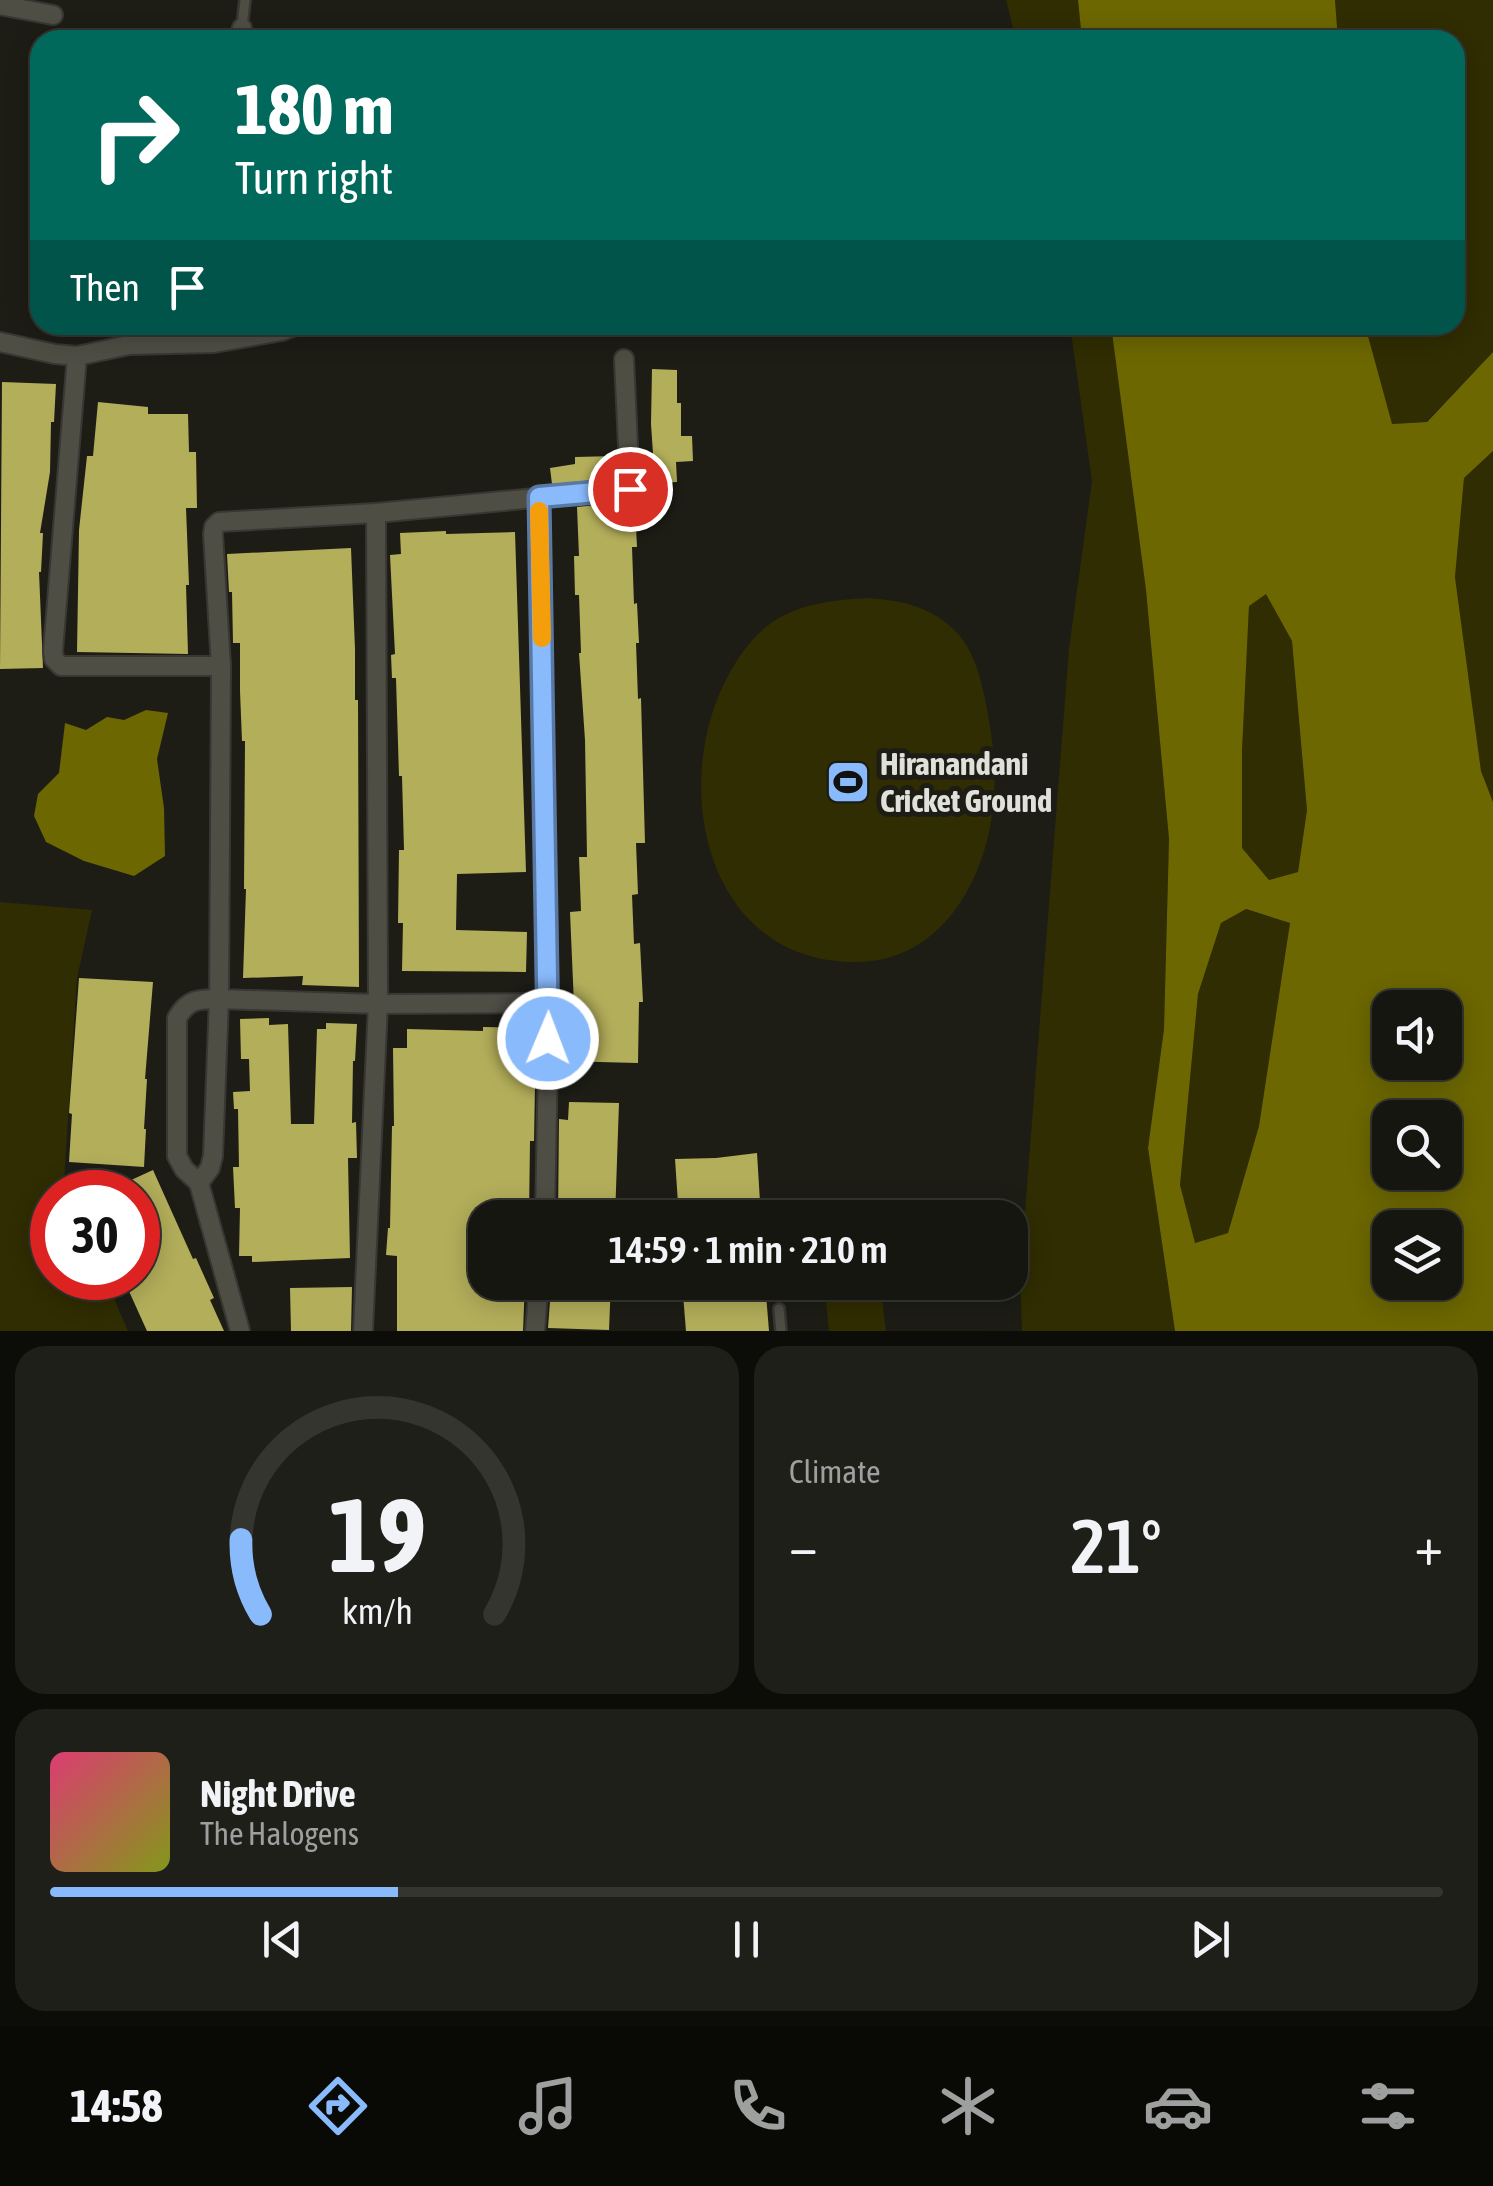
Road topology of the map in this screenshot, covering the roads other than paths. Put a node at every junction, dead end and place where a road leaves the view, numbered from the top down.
1 (245, 0) edge
2 (0, 5) edge
3 (52, 15) dead end
4 (242, 30) edge
5 (234, 335) edge
6 (1, 340) edge
7 (78, 356) junction
8 (624, 359) dead end
9 (539, 497) junction
10 (376, 513) junction
11 (221, 666) junction
12 (219, 999) junction
13 (549, 1003) junction
14 (378, 1004) junction
15 (199, 1183) junction
16 (544, 1200) edge
17 (538, 1300) edge
18 (779, 1309) dead end
19 (240, 1331) edge
20 (364, 1331) edge
21 (535, 1331) edge
22 (781, 1331) edge

1 - 4 lane
2 - 3 street
5 - 7 street
6 - 7 street
7 - 11 street
8 - 9 street
9 - 10 street
9 - 13 street
10 - 11 street
10 - 14 street
11 - 12 street
12 - 14 street
12 - 15 street
12 - 15 street
13 - 14 street
13 - 16 street
14 - 20 street
15 - 19 street
17 - 21 street
18 - 22 lane

